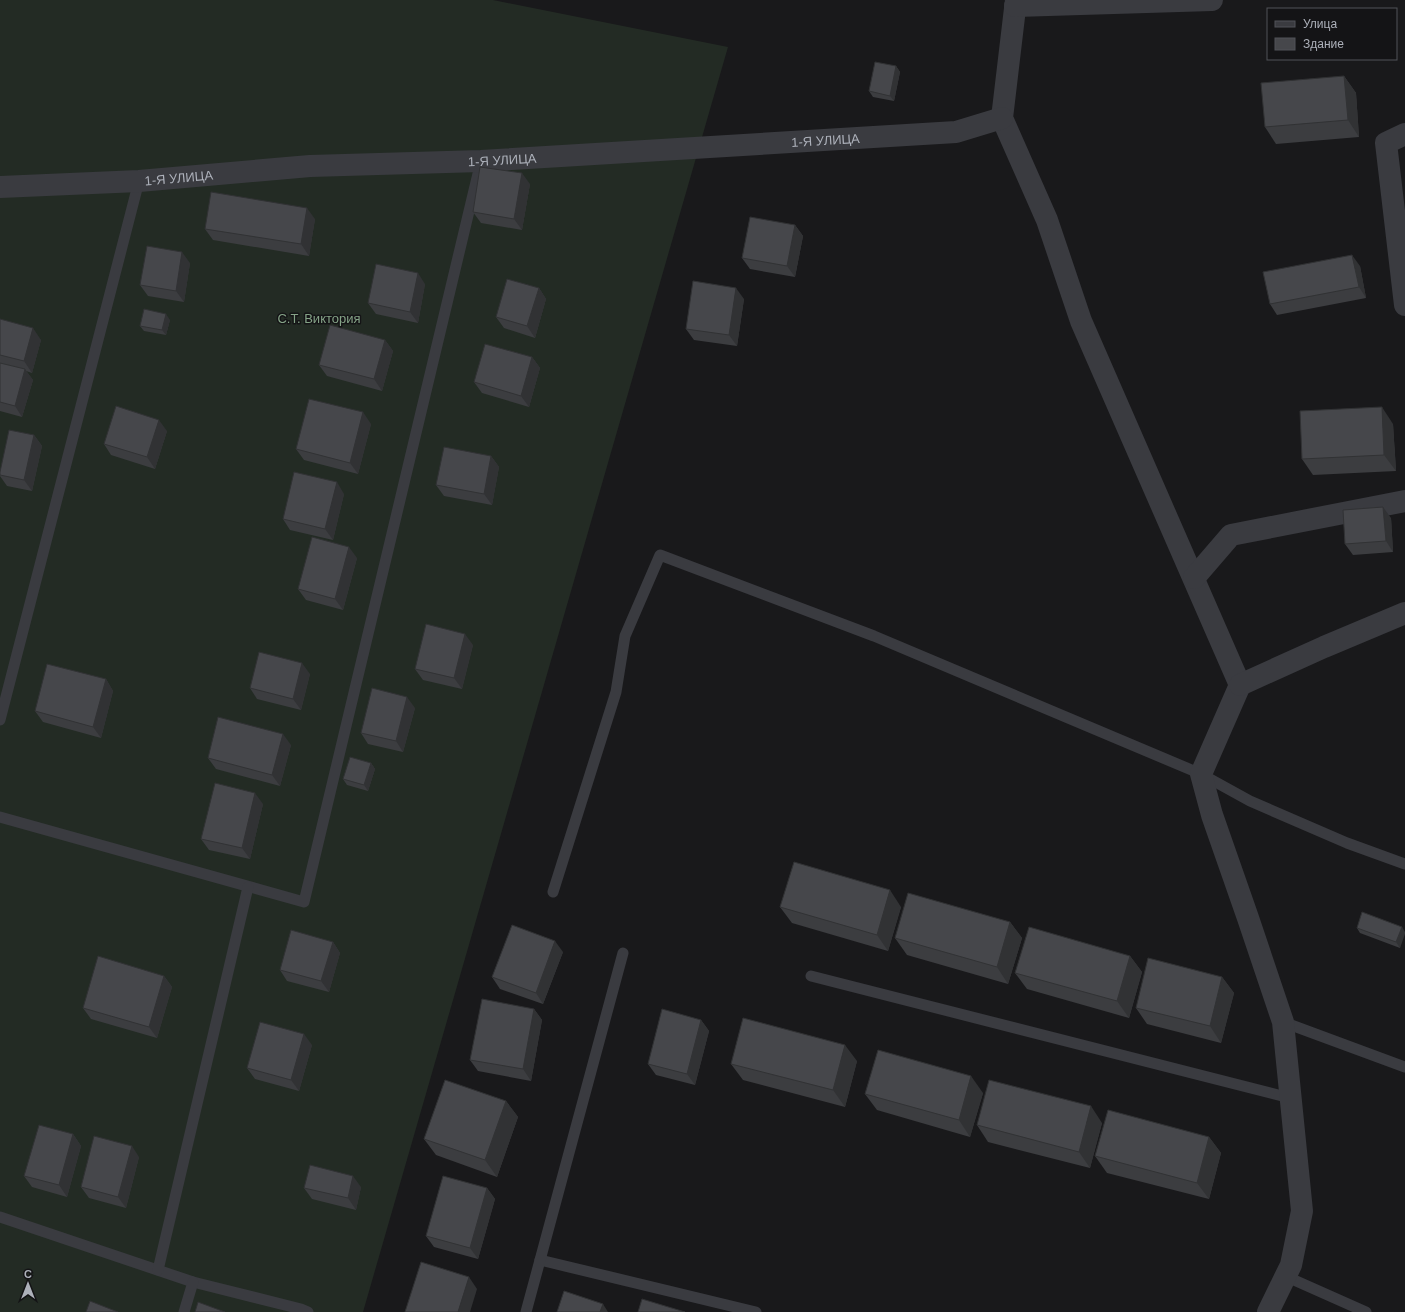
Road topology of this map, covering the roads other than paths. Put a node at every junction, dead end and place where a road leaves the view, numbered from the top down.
1 (1212, 0) edge
2 (1015, 3) edge
3 (1002, 118) junction
4 (1405, 134) edge
5 (480, 161) junction
6 (139, 181) junction
7 (0, 187) edge
8 (1405, 305) edge
9 (1405, 501) edge
10 (1194, 578) junction
11 (1405, 613) edge
12 (1240, 684) junction
13 (0, 720) edge
14 (1201, 774) junction
15 (0, 817) edge
16 (1405, 864) edge
17 (248, 887) junction
18 (553, 892) dead end
19 (623, 953) dead end
20 (811, 976) dead end
21 (1283, 1022) junction
22 (1405, 1067) edge
23 (1290, 1098) junction
24 (0, 1217) edge
25 (540, 1260) junction
26 (158, 1270) junction
27 (1285, 1276) junction
28 (193, 1282) junction
29 (184, 1312) edge
30 (308, 1312) edge
31 (526, 1312) edge
32 (756, 1312) edge
33 (1268, 1312) edge
34 (1366, 1312) edge

1 - 2 street
2 - 3 street
3 - 5 street, 1-Я УЛИЦА
3 - 10 street
4 - 8 street
5 - 6 street, 1-Я УЛИЦА
5 - 17 lane
6 - 7 street, 1-Я УЛИЦА
6 - 13 lane
9 - 10 street
10 - 12 street
11 - 12 street
12 - 14 street
14 - 16 lane
14 - 18 lane
14 - 21 street
15 - 17 lane
17 - 26 lane
19 - 25 lane
20 - 23 lane
21 - 22 lane
21 - 23 street
23 - 27 street
24 - 26 lane
25 - 31 lane
25 - 32 lane
26 - 28 lane
27 - 33 street
27 - 34 lane
28 - 29 lane
28 - 30 lane

